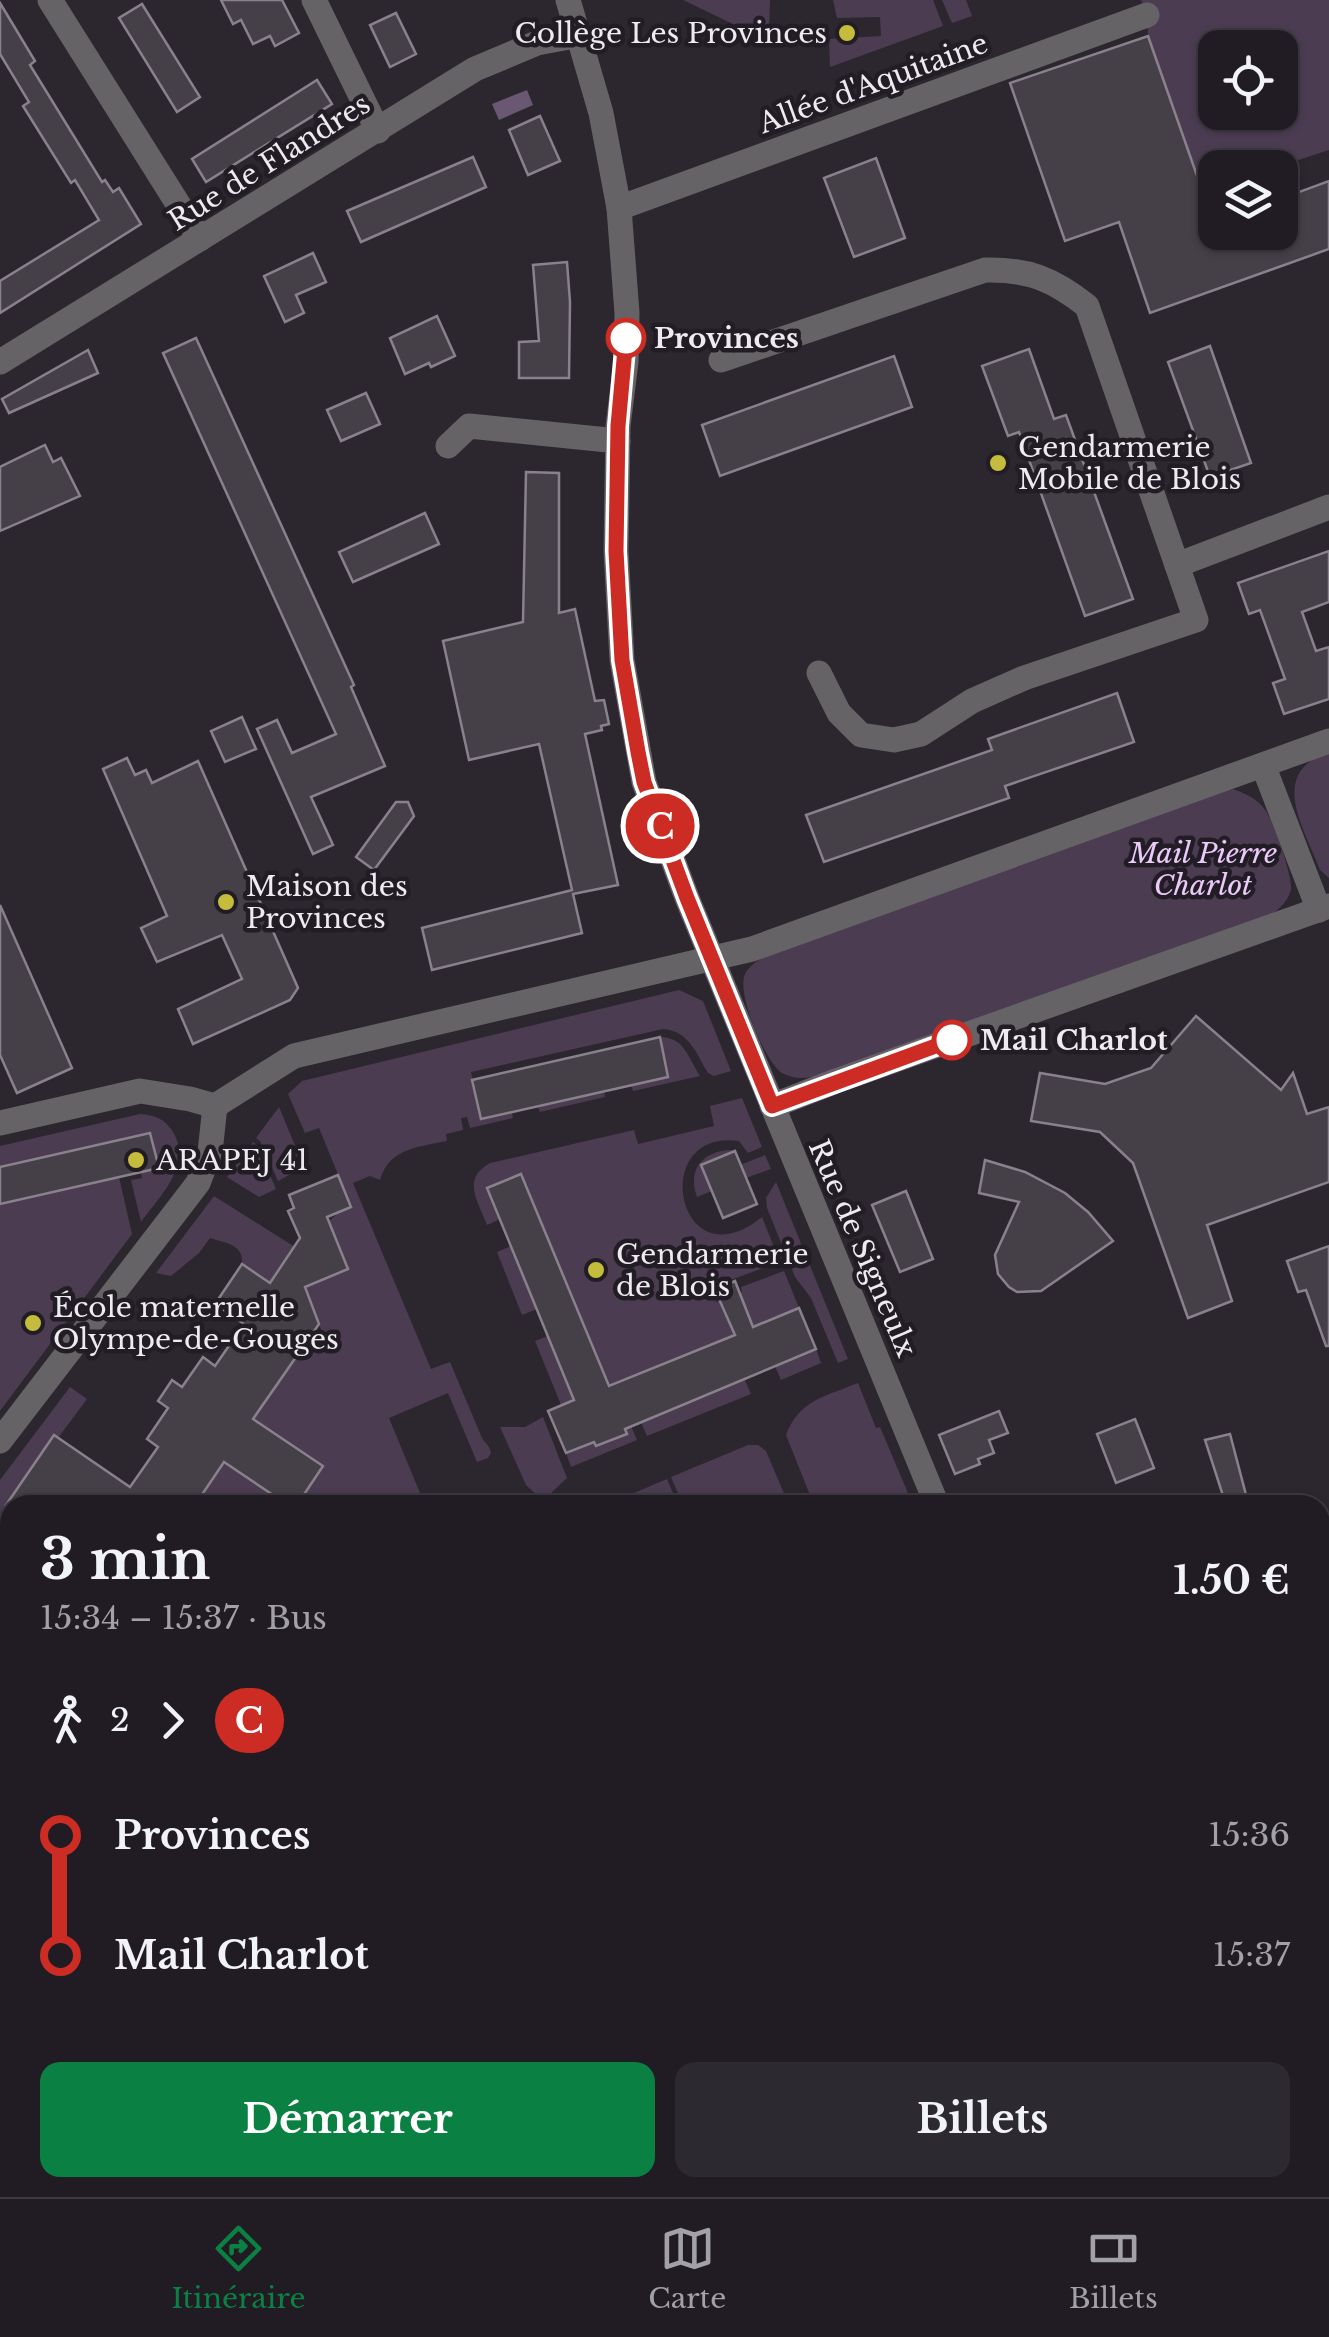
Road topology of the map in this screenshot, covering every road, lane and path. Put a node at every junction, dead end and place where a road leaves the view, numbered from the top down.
1 (50, 0) edge
2 (314, 0) edge
3 (568, 0) edge
4 (1147, 15) dead end
5 (580, 35) junction
6 (378, 130) junction
7 (620, 208) junction
8 (200, 239) junction
9 (720, 360) dead end
10 (0, 362) edge
11 (618, 441) junction
12 (448, 446) dead end
13 (1329, 507) edge
14 (1177, 565) junction
15 (819, 673) dead end
16 (1329, 741) edge
17 (1263, 765) junction
18 (1324, 908) edge
19 (712, 958) junction
20 (215, 1106) junction
21 (772, 1106) junction
22 (0, 1123) edge
23 (0, 1441) edge
24 (933, 1495) edge

1 - 8 street
2 - 6 street
3 - 5 street, Rue de Signeulx
4 - 7 street, Allée d'Aquitaine
5 - 6 street, Rue de Flandres
5 - 7 street, Rue de Signeulx
6 - 8 street, Rue de Flandres
7 - 11 street, Rue de Signeulx
8 - 10 street, Rue de Flandres
9 - 14 street
11 - 12 street
11 - 19 street, Rue de Signeulx
13 - 14 street
14 - 15 street
16 - 17 street
17 - 18 street
17 - 19 street
18 - 21 street
19 - 20 street
19 - 21 street, Rue de Signeulx
20 - 22 street
20 - 23 street
21 - 24 street, Rue de Signeulx

